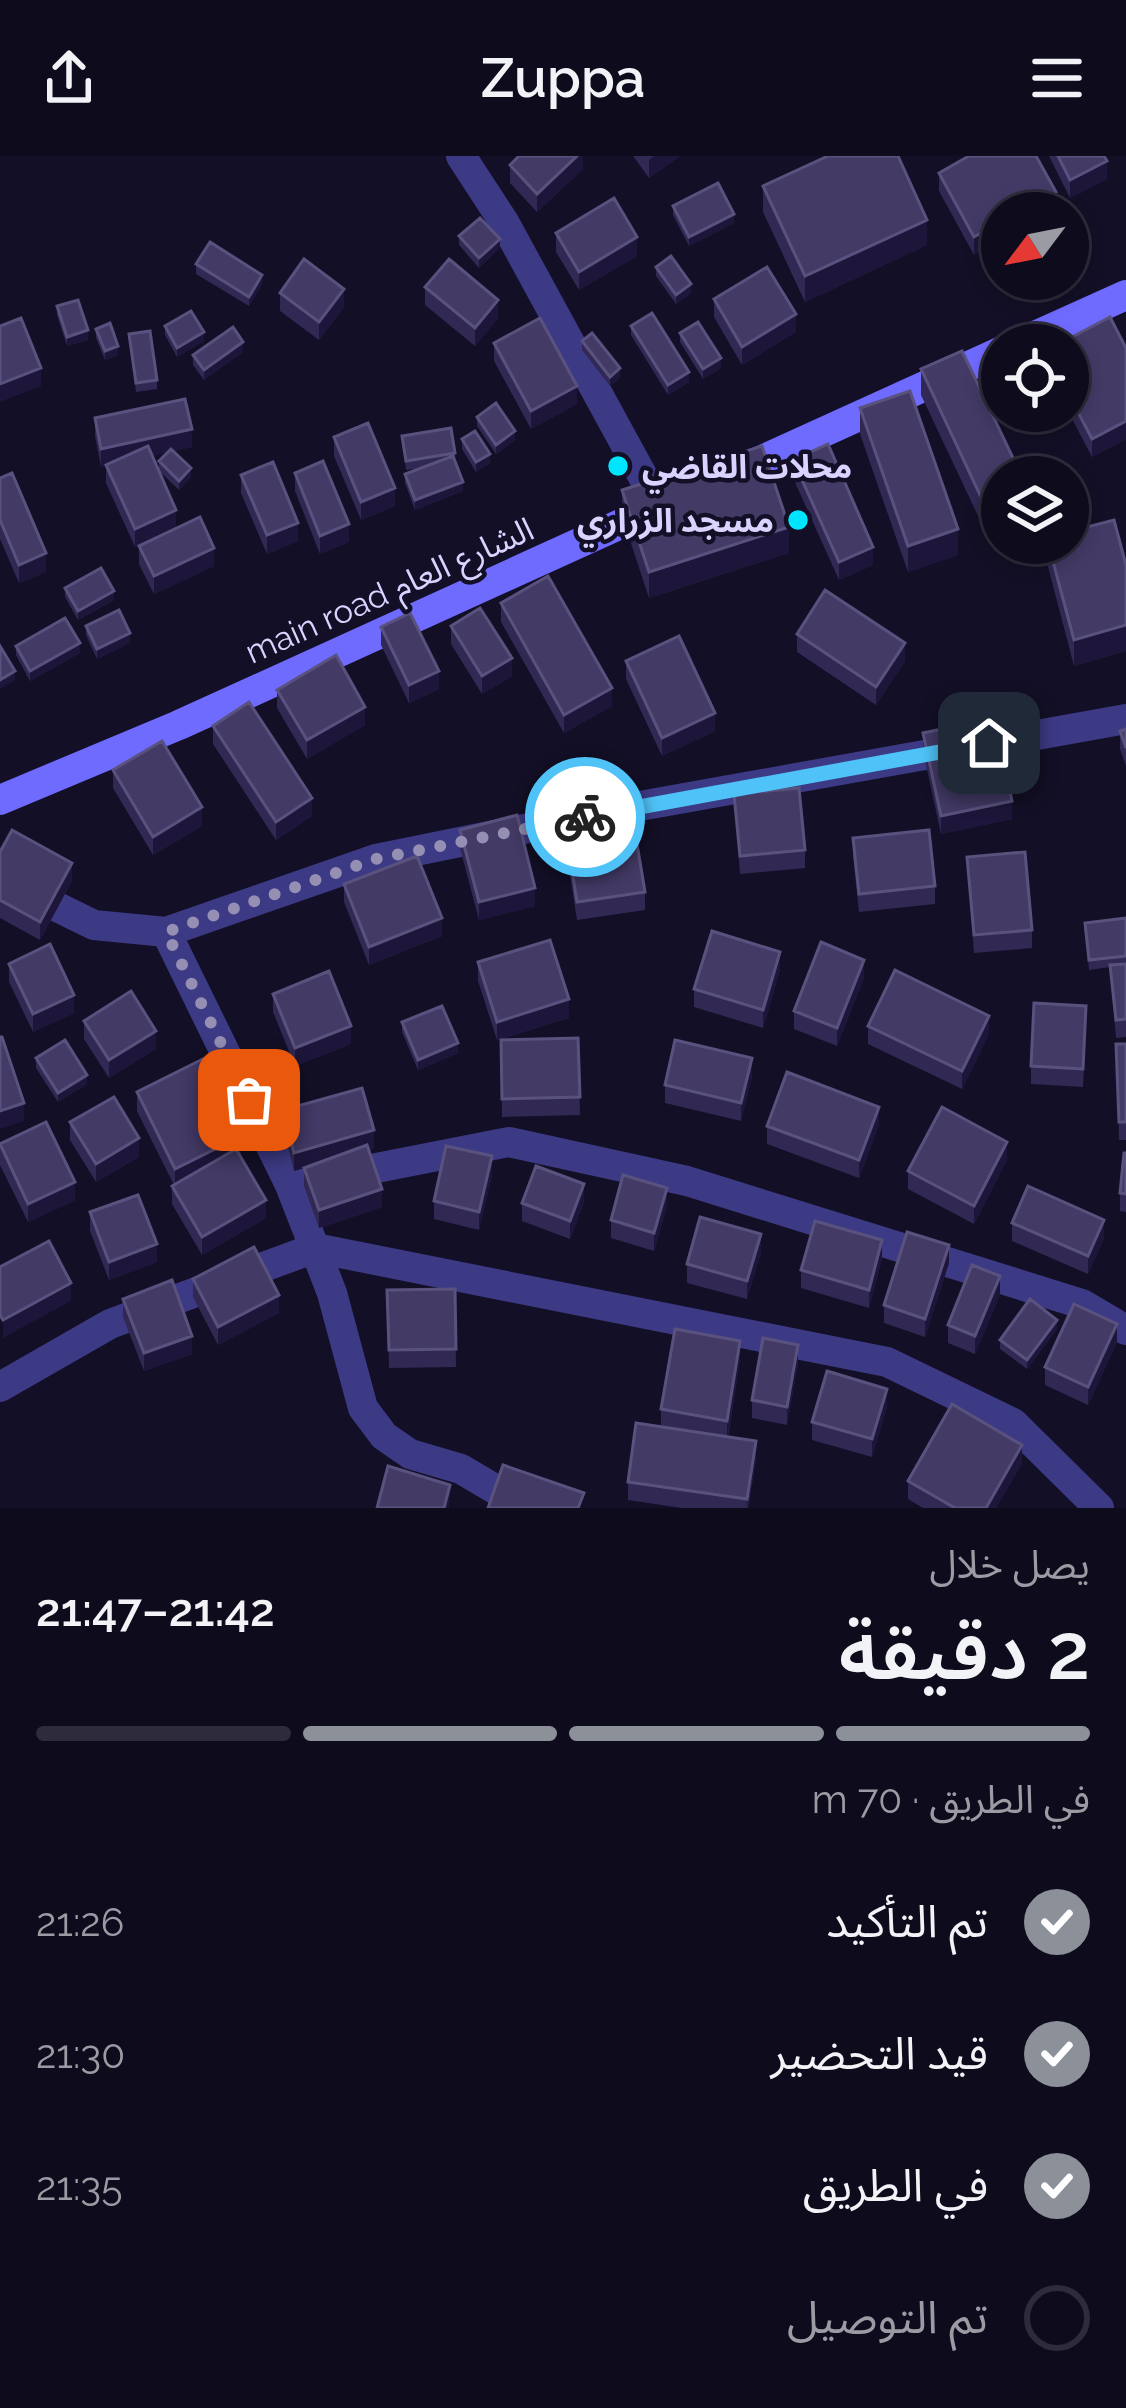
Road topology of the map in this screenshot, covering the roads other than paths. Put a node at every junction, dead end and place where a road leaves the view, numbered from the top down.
1 (461, 156) edge
2 (1126, 295) edge
3 (1062, 324) edge
4 (981, 361) edge
5 (681, 497) junction
6 (1126, 719) edge
7 (0, 800) edge
8 (0, 879) edge
9 (166, 932) junction
10 (290, 1185) junction
11 (315, 1248) junction
12 (1126, 1330) edge
13 (0, 1387) edge
14 (527, 1508) edge
15 (1099, 1508) edge

1 - 5 street
2 - 3 main road
4 - 5 main road, main road الشارع العام
5 - 7 main road, main road الشارع العام
6 - 9 street
8 - 9 street
9 - 10 street
10 - 11 street
10 - 12 street
11 - 13 street
11 - 14 street
11 - 15 street

